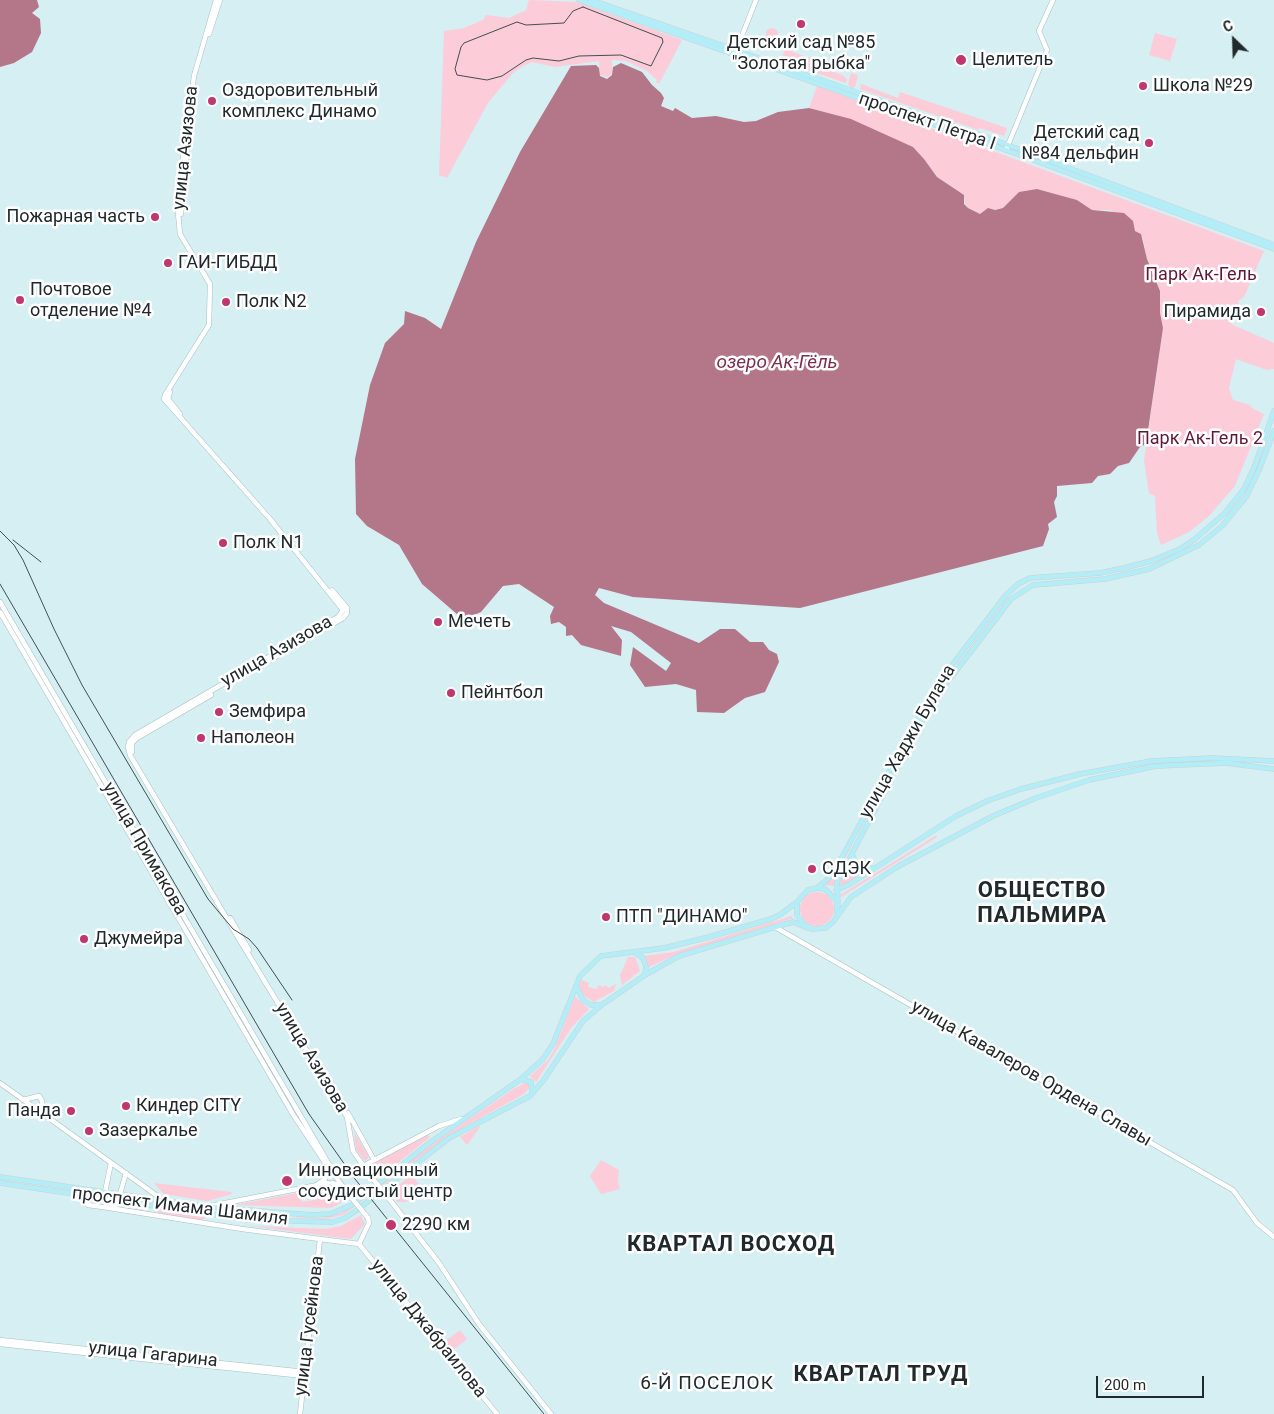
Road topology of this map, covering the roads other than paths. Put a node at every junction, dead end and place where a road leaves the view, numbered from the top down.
1 (216, 0) edge
2 (220, 0) edge
3 (579, 0) edge
4 (592, 0) edge
5 (756, 0) edge
6 (1053, 0) edge
7 (736, 52) junction
8 (1007, 148) junction
9 (1274, 245) edge
10 (1274, 249) edge
11 (1274, 411) edge
12 (1274, 431) edge
13 (1254, 468) junction
14 (1259, 470) junction
15 (1244, 489) junction
16 (1249, 492) junction
17 (1056, 575) junction
18 (1057, 582) junction
19 (0, 602) edge
20 (0, 612) edge
21 (901, 747) junction
22 (907, 750) junction
23 (1274, 761) edge
24 (1274, 769) edge
25 (852, 837) junction
26 (858, 840) junction
27 (852, 852) junction
28 (876, 867) junction
29 (817, 888) junction
30 (837, 890) junction
31 (829, 891) junction
32 (797, 902) junction
33 (838, 906) junction
34 (837, 916) junction
35 (775, 926) junction
36 (808, 928) junction
37 (632, 951) junction
38 (645, 975) junction
39 (576, 985) junction
40 (603, 1004) junction
41 (521, 1078) junction
42 (0, 1083) edge
43 (530, 1096) junction
44 (32, 1097) junction
45 (22, 1100) junction
46 (41, 1105) junction
47 (32, 1106) junction
48 (43, 1115) junction
49 (348, 1116) junction
50 (461, 1119) junction
51 (439, 1126) junction
52 (444, 1132) junction
53 (374, 1160) junction
54 (111, 1163) junction
55 (363, 1166) junction
56 (126, 1173) junction
57 (335, 1175) junction
58 (0, 1177) edge
59 (328, 1179) junction
60 (0, 1183) edge
61 (343, 1187) junction
62 (105, 1192) junction
63 (121, 1195) junction
64 (163, 1200) junction
65 (118, 1201) junction
66 (130, 1202) junction
67 (229, 1202) junction
68 (88, 1205) dead end
69 (147, 1205) junction
70 (103, 1207) junction
71 (209, 1207) junction
72 (227, 1208) junction
73 (211, 1214) junction
74 (160, 1215) junction
75 (249, 1220) junction
76 (201, 1223) junction
77 (242, 1229) junction
78 (1274, 1237) edge
79 (320, 1239) junction
80 (359, 1244) junction
81 (0, 1340) edge
82 (0, 1344) edge
83 (305, 1374) junction
84 (300, 1414) edge
85 (497, 1414) edge
86 (551, 1414) edge

1 - 49 main road, улица Азизова
2 - 49 main road, улица Азизова
3 - 8 main road, проспект Петра I
4 - 7 main road, проспект Петра I
5 - 7 main road
6 - 8 main road
7 - 8 main road, проспект Петра I
8 - 9 main road, проспект Петра I
8 - 10 main road, проспект Петра I
11 - 13 main road, улица Хаджи Булача
12 - 14 main road, улица Хаджи Булача
13 - 14 main road
13 - 15 main road, улица Хаджи Булача
14 - 16 main road, улица Хаджи Булача
15 - 16 main road
15 - 17 main road, улица Хаджи Булача
16 - 18 main road, улица Хаджи Булача
17 - 18 main road
17 - 21 main road, улица Хаджи Булача
18 - 22 main road, улица Хаджи Булача
19 - 57 main road, улица Примакова
20 - 59 main road, улица Примакова
21 - 22 main road
21 - 25 main road, улица Хаджи Булача
22 - 26 main road, улица Хаджи Булача
23 - 28 main road
24 - 34 main road
25 - 26 main road
25 - 29 main road, улица Хаджи Булача
26 - 27 main road, улица Хаджи Булача
27 - 28 main road
27 - 30 main road, улица Хаджи Булача
28 - 30 main road
29 - 31 main road
29 - 32 main road
30 - 31 main road
30 - 33 main road
31 - 33 main road
32 - 36 main road
32 - 37 main road
33 - 34 main road
34 - 36 main road
35 - 36 main road
35 - 38 main road
35 - 78 main road, улица Кавалеров Ордена Славы
37 - 38 main road
37 - 39 main road
38 - 40 main road
39 - 40 main road
39 - 41 main road
40 - 43 main road
41 - 43 main road
41 - 50 main road
42 - 45 main road
43 - 75 main road, проспект Имама Шамиля
44 - 45 main road
44 - 46 main road
44 - 47 main road
45 - 47 main road
46 - 47 main road
46 - 48 main road
47 - 48 main road
48 - 54 main road
49 - 53 main road, улица Азизова
49 - 55 main road, улица Азизова
50 - 51 main road
50 - 52 main road
51 - 52 main road
51 - 53 main road
52 - 72 main road, проспект Имама Шамиля
53 - 55 main road
54 - 56 main road
54 - 62 main road
55 - 86 main road, улица Азизова, bridge
56 - 63 main road
56 - 64 main road
57 - 59 main road
57 - 59 main road, проспект Имама Шамиля
57 - 61 main road
58 - 62 main road, проспект Имама Шамиля
59 - 61 main road
59 - 67 main road, проспект Имама Шамиля
60 - 65 main road, проспект Имама Шамиля
61 - 80 main road, bridge
62 - 63 main road, проспект Имама Шамиля
63 - 64 main road, проспект Имама Шамиля
63 - 65 main road
64 - 71 main road, проспект Имама Шамиля
65 - 66 main road, проспект Имама Шамиля
66 - 69 main road, проспект Имама Шамиля
66 - 70 main road
67 - 71 main road, проспект Имама Шамиля
67 - 72 main road
68 - 70 main road, проспект Имама Шамиля
69 - 73 main road, проспект Имама Шамиля
69 - 74 main road
70 - 74 main road, проспект Имама Шамиля
71 - 72 main road, проспект Имама Шамиля
73 - 75 main road, проспект Имама Шамиля
73 - 76 main road
74 - 76 main road, проспект Имама Шамиля
75 - 77 main road
76 - 77 main road, проспект Имама Шамиля
77 - 79 main road, проспект Имама Шамиля
79 - 80 main road, проспект Имама Шамиля
79 - 83 main road, улица Гусейнова
80 - 85 main road, улица Джабраилова
81 - 83 main road, улица Гагарина
82 - 83 main road, улица Гагарина
83 - 84 main road, улица Гусейнова

